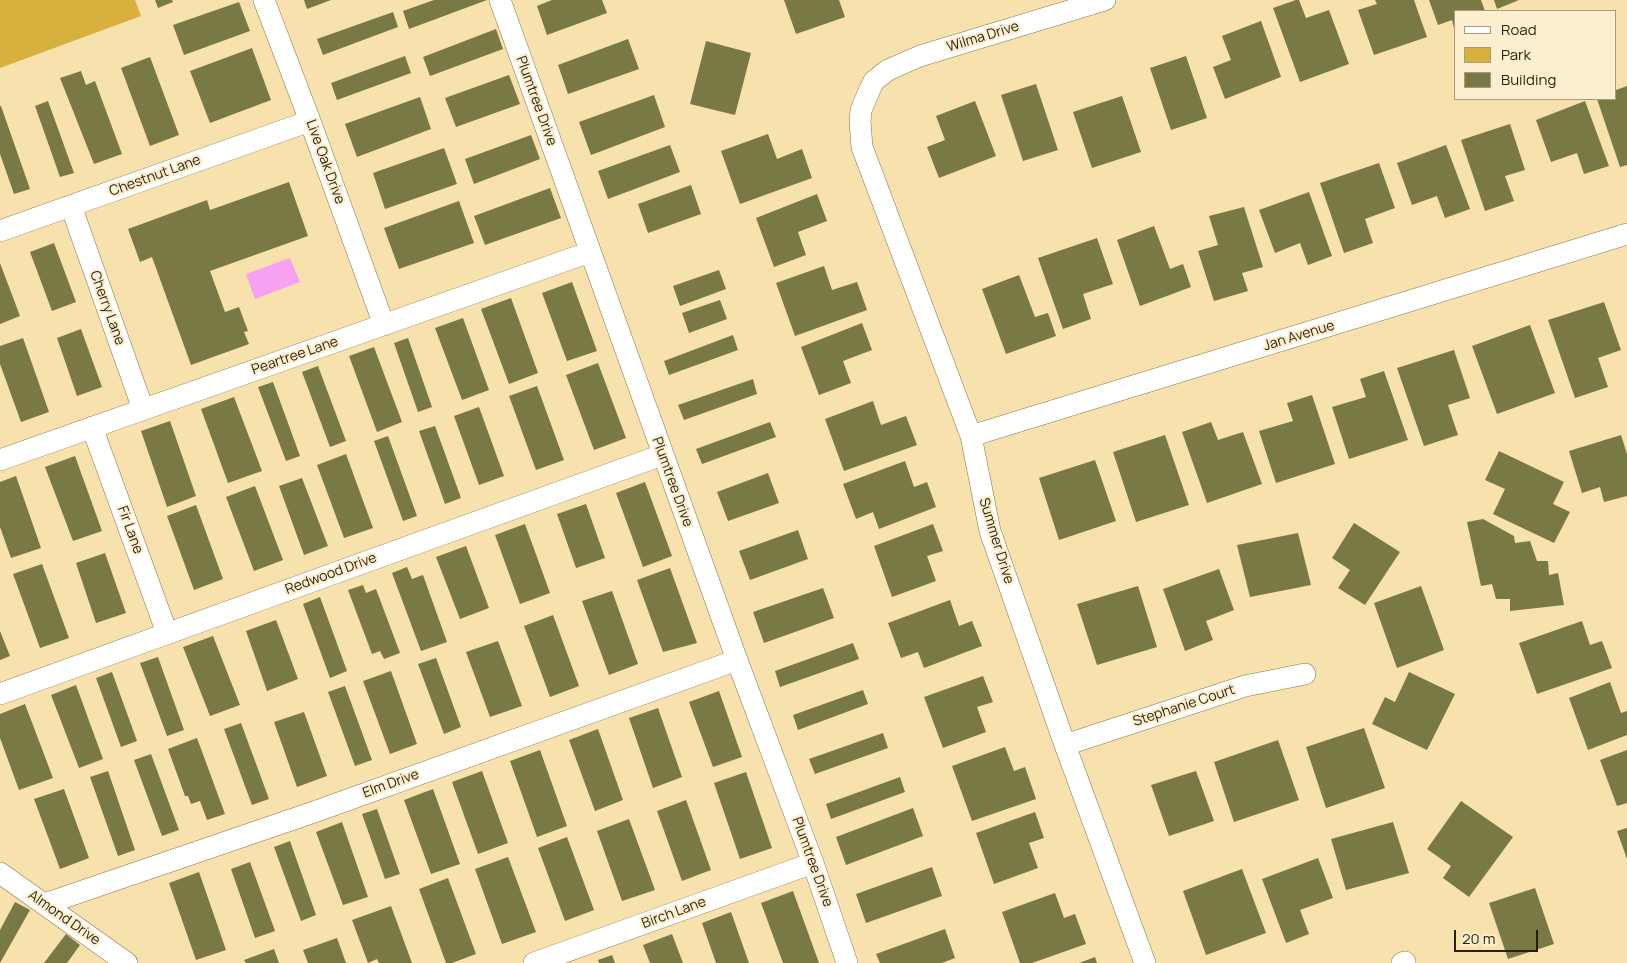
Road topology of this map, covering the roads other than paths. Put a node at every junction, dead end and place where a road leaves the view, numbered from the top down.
1 (264, 0) edge
2 (500, 0) edge
3 (1106, 0) edge
4 (870, 89) joint
5 (310, 120) junction
6 (71, 206) junction
7 (0, 231) edge
8 (1627, 234) edge
9 (590, 252) junction
10 (384, 324) junction
11 (143, 409) junction
12 (92, 426) junction
13 (971, 436) junction
14 (662, 455) junction
15 (0, 460) edge
16 (167, 633) junction
17 (737, 660) junction
18 (1305, 674) dead end
19 (0, 694) edge
20 (1065, 745) junction
21 (814, 863) junction
22 (0, 873) edge
23 (45, 904) junction
24 (128, 963) edge
25 (534, 963) edge
26 (847, 963) edge
27 (1145, 963) edge

1 - 5 street, Live Oak Drive
2 - 9 street, Plumtree Drive
3 - 4 street, Wilma Drive
4 - 13 street, Summer Drive
5 - 6 street, Chestnut Lane
5 - 10 street, Live Oak Drive
6 - 7 street, Chestnut Lane
6 - 11 street, Cherry Lane
8 - 13 street, Jan Avenue
9 - 10 street, Peartree Lane
9 - 14 street, Plumtree Drive
10 - 11 street, Peartree Lane
11 - 12 street, Peartree Lane
12 - 15 street, Peartree Lane
12 - 16 street, Fir Lane
13 - 20 street, Summer Drive
14 - 16 street, Redwood Drive
14 - 17 street, Plumtree Drive
16 - 19 street, Redwood Drive
17 - 21 street, Plumtree Drive
17 - 23 street, Elm Drive
18 - 20 street, Stephanie Court
20 - 27 street, Summer Drive
21 - 25 street, Birch Lane
21 - 26 street, Plumtree Drive
22 - 23 street, Almond Drive
23 - 24 street, Almond Drive

